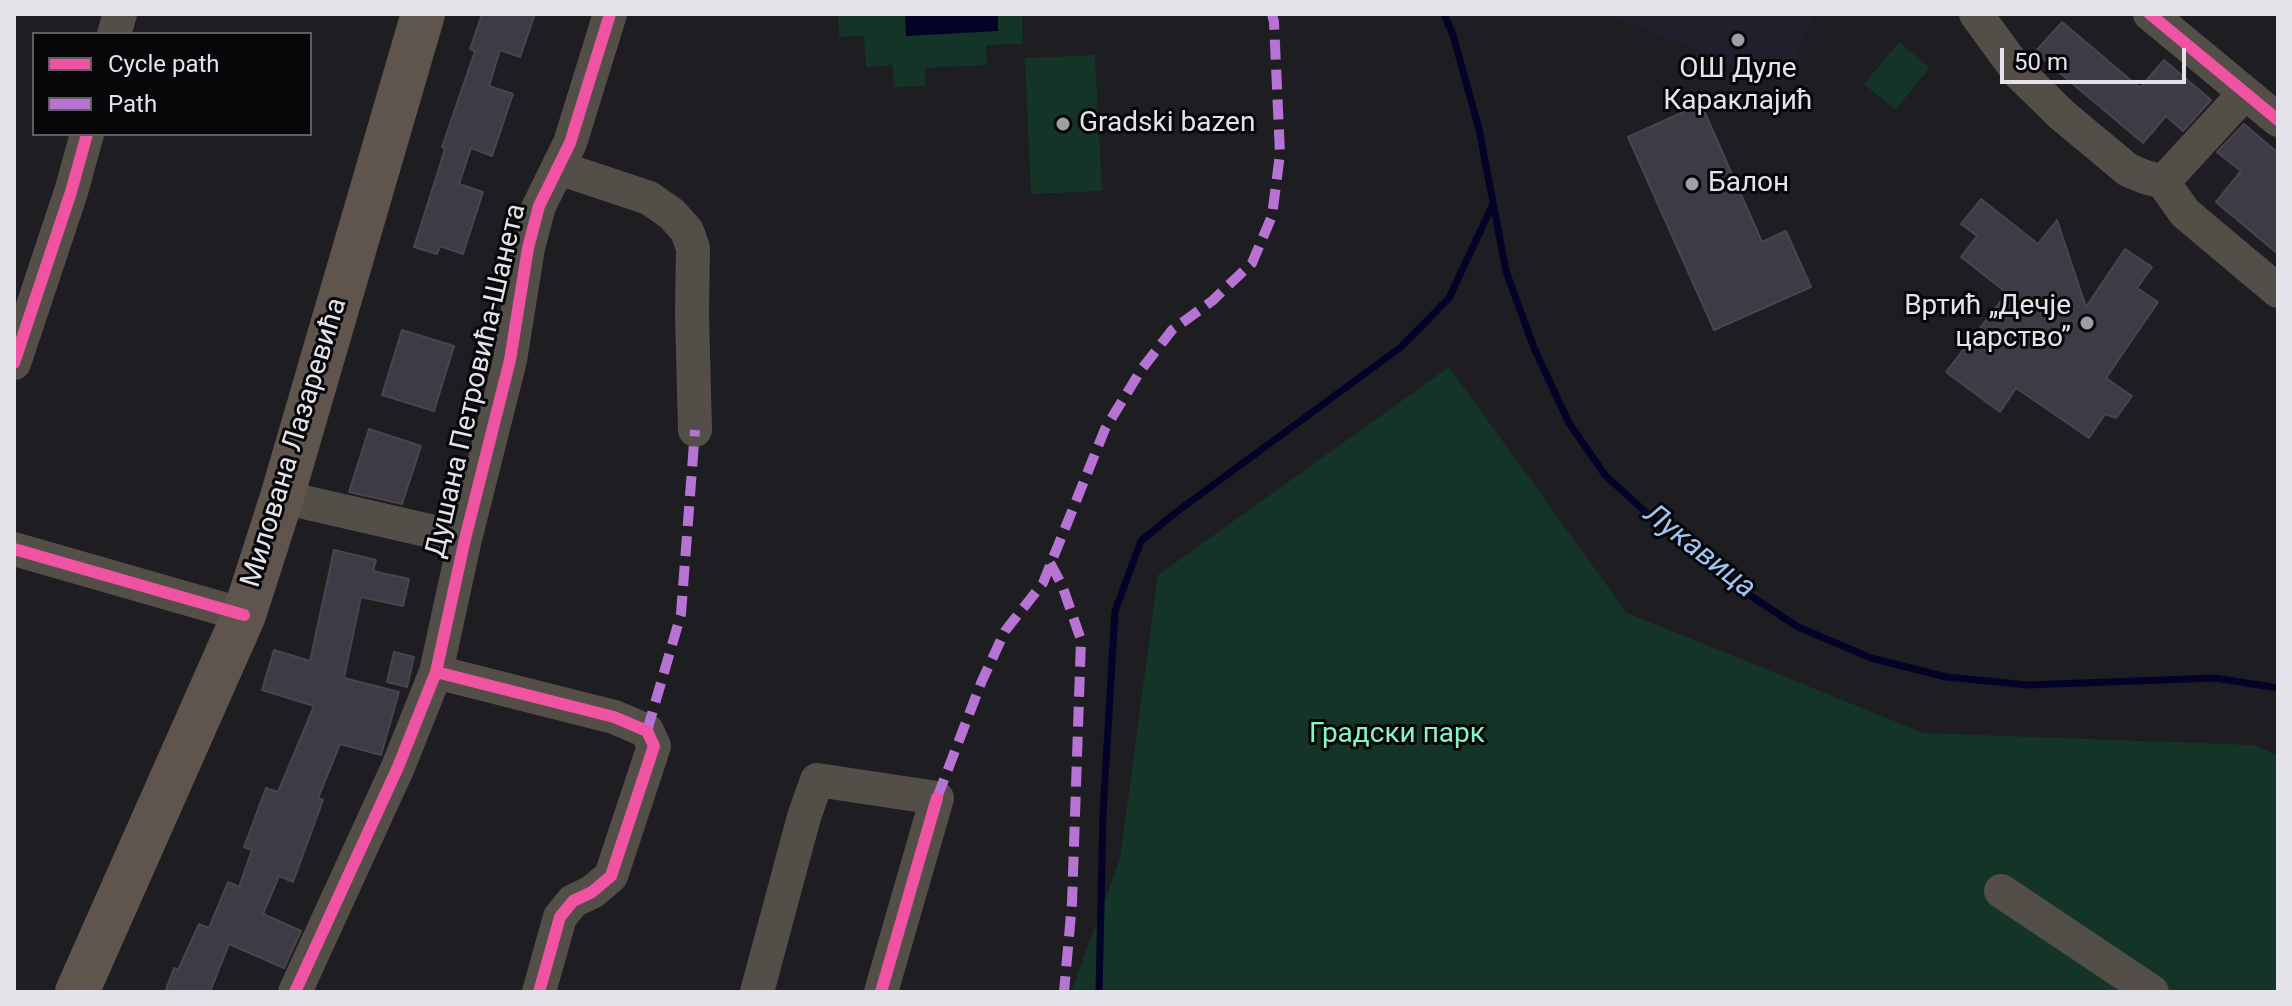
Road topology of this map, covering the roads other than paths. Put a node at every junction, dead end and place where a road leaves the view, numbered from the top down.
1 (423, 14) edge
2 (610, 14) edge
3 (1976, 14) edge
4 (2150, 14) edge
5 (2245, 93) junction
6 (2278, 120) edge
7 (86, 136) edge
8 (559, 168) junction
9 (2163, 182) junction
10 (2278, 291) edge
11 (14, 363) edge
12 (695, 430) dead end
13 (282, 497) junction
14 (465, 539) junction
15 (14, 549) edge
16 (244, 615) junction
17 (436, 672) junction
18 (2001, 891) dead end
19 (77, 992) edge
20 (295, 992) edge
21 (539, 992) edge
22 (757, 992) edge
23 (881, 992) edge
24 (2152, 992) edge

1 - 13 main road, Милована Лазаревића
2 - 8 street, Душана Петровића-Шанета
3 - 9 street
4 - 5 street
5 - 6 street
5 - 9 street
7 - 11 street
8 - 12 street
8 - 14 street, Душана Петровића-Шанета
9 - 10 street
13 - 14 street
13 - 16 main road, Милована Лазаревића
14 - 17 street, Душана Петровића-Шанета
15 - 16 street
16 - 19 main road, Милована Лазаревића
17 - 20 street, Душана Петровића-Шанета
17 - 21 street
18 - 24 street
22 - 23 street

